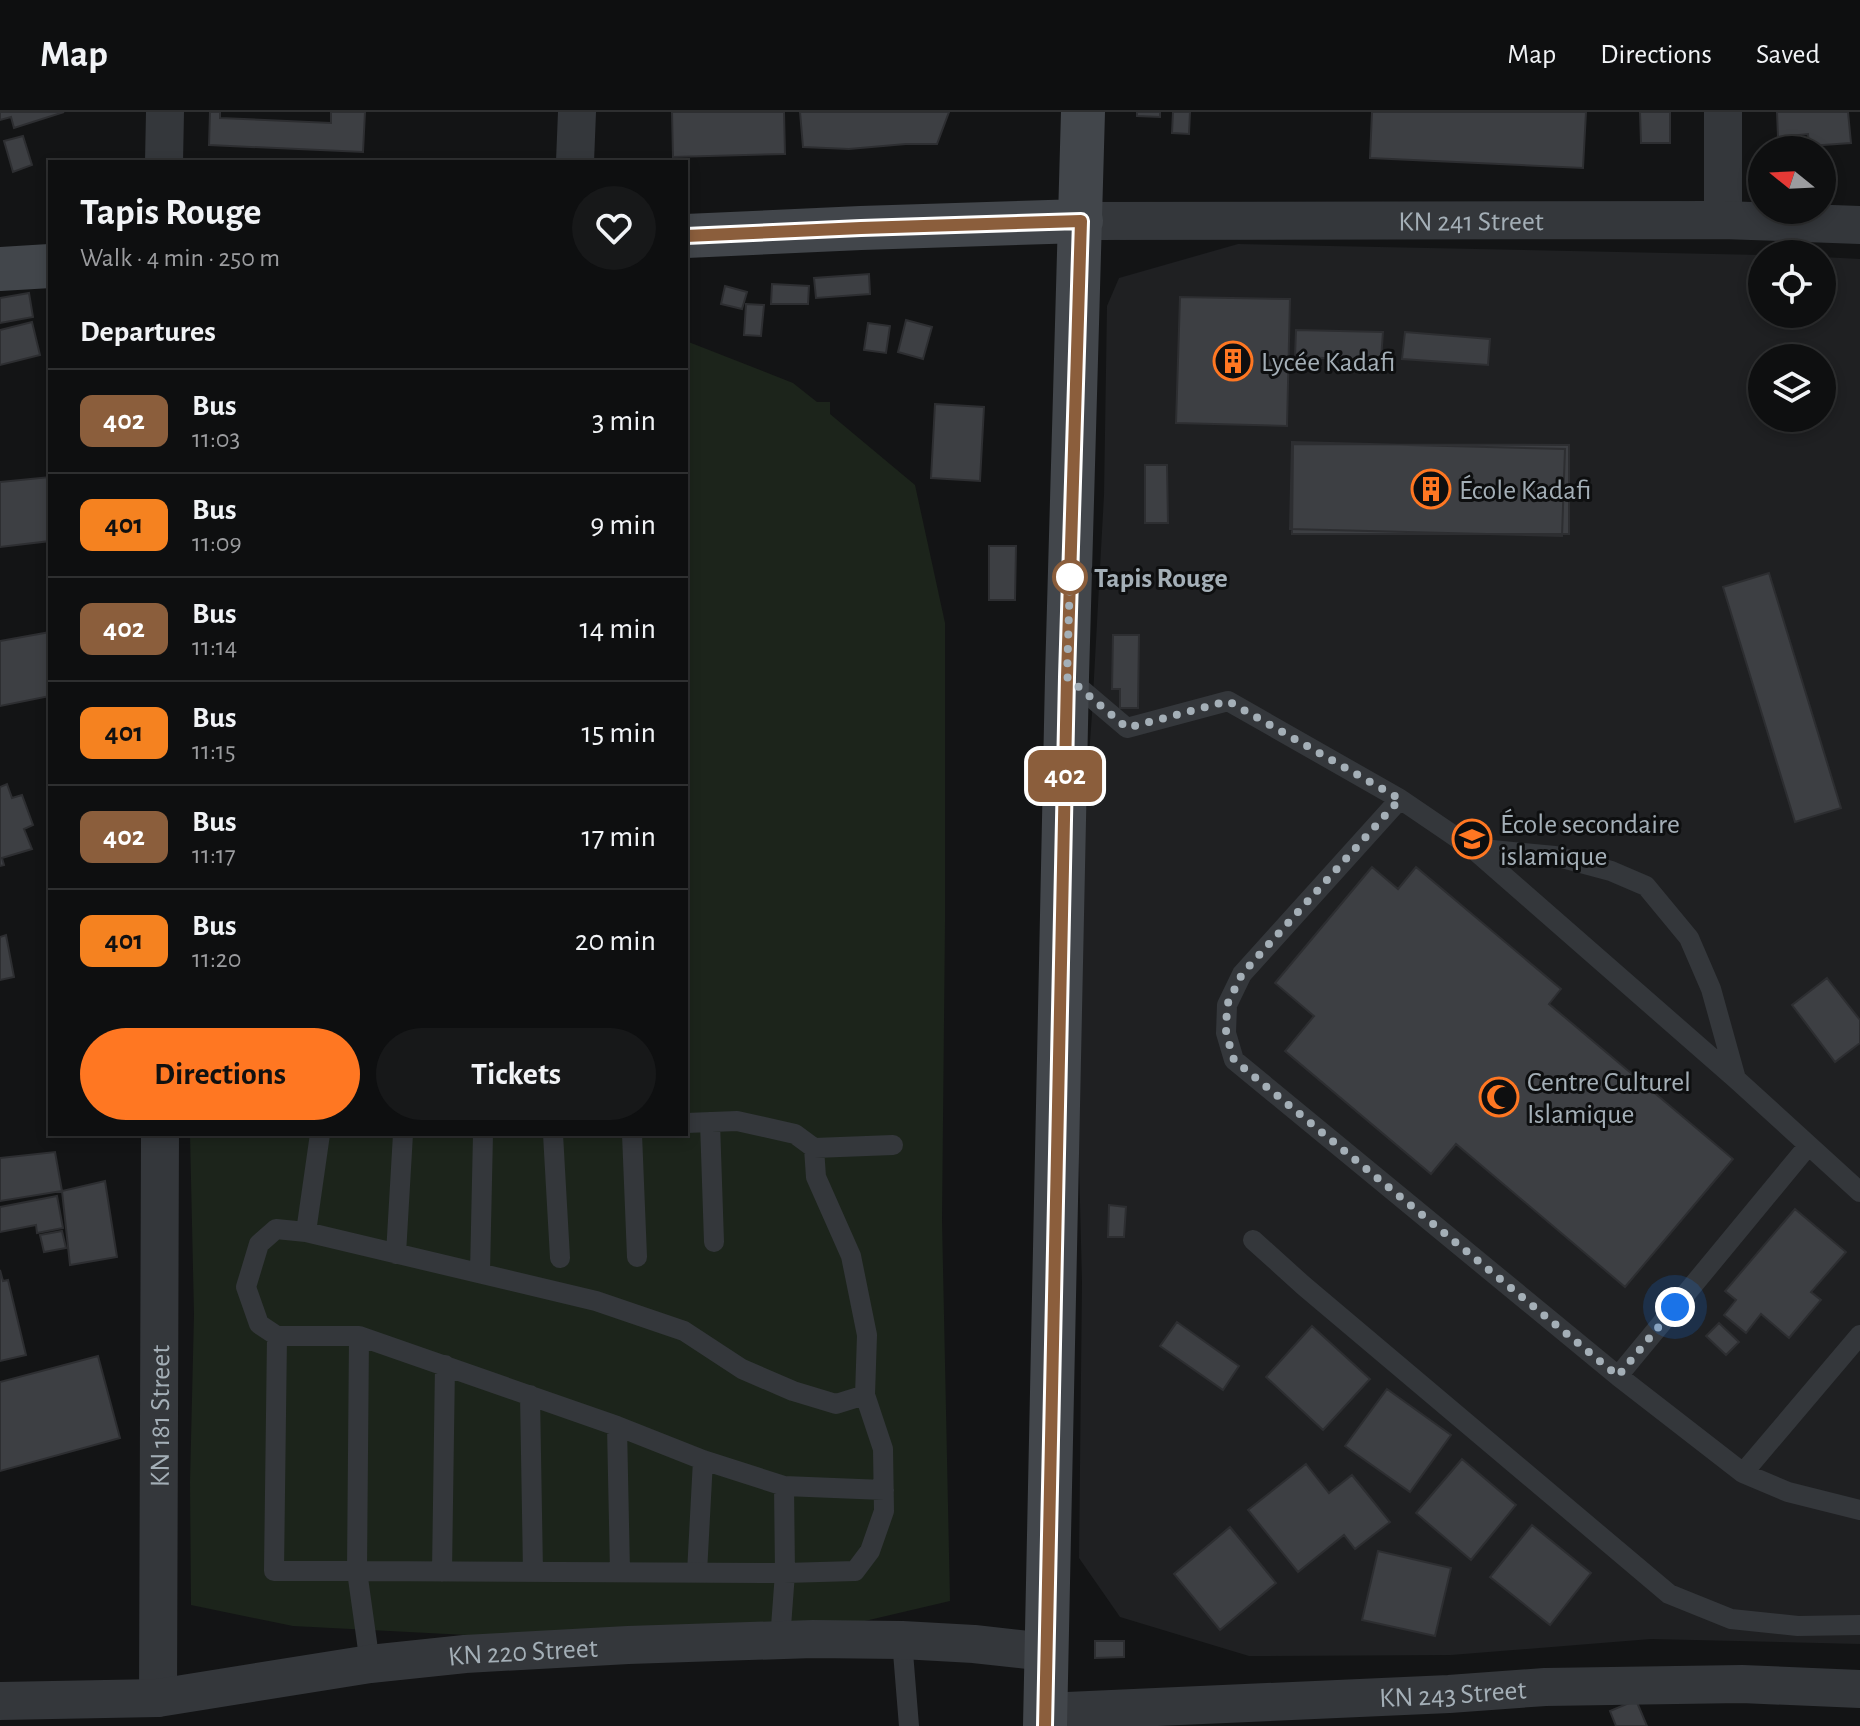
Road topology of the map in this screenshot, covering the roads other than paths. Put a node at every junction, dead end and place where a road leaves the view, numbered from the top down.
1 (165, 112) edge
2 (577, 112) edge
3 (1083, 112) edge
4 (1723, 112) edge
5 (164, 160) edge
6 (575, 160) edge
7 (1723, 220) junction
8 (1081, 221) junction
9 (1860, 225) edge
10 (688, 236) edge
11 (48, 266) edge
12 (0, 269) edge
13 (1067, 677) junction
14 (1400, 799) junction
15 (1472, 848) junction
16 (1736, 1079) junction
17 (710, 1122) junction
18 (688, 1123) edge
19 (160, 1136) edge
20 (320, 1136) edge
21 (403, 1136) edge
22 (483, 1136) edge
23 (553, 1136) edge
24 (632, 1136) edge
25 (893, 1145) dead end
26 (1808, 1146) junction
27 (814, 1148) junction
28 (1860, 1192) edge
29 (306, 1232) junction
30 (1253, 1240) dead end
31 (714, 1242) dead end
32 (396, 1254) junction
33 (637, 1257) dead end
34 (560, 1258) dead end
35 (480, 1273) junction
36 (1860, 1335) edge
37 (277, 1336) junction
38 (359, 1336) junction
39 (445, 1365) junction
40 (1618, 1376) junction
41 (530, 1395) junction
42 (865, 1395) junction
43 (617, 1426) junction
44 (703, 1460) junction
45 (1743, 1473) junction
46 (784, 1486) junction
47 (884, 1490) junction
48 (1860, 1510) edge
49 (357, 1571) junction
50 (442, 1572) junction
51 (533, 1572) junction
52 (620, 1572) junction
53 (697, 1573) junction
54 (785, 1573) junction
55 (1860, 1625) edge
56 (780, 1640) junction
57 (902, 1640) junction
58 (1046, 1652) junction
59 (370, 1664) junction
60 (1860, 1690) edge
61 (158, 1698) junction
62 (0, 1701) edge
63 (1456, 1710) edge
64 (1045, 1719) edge
65 (909, 1726) edge

1 - 5 street
2 - 6 street
3 - 8 main road
4 - 7 street
7 - 8 street, KN 241 Street
7 - 9 street, KN 241 Street
8 - 10 main road
8 - 13 main road
11 - 12 main road
13 - 14 lane
13 - 58 main road
14 - 15 lane
14 - 40 lane
15 - 16 lane
15 - 16 lane
16 - 26 lane
17 - 18 lane
17 - 27 lane
17 - 31 lane
19 - 61 street, KN 181 Street
20 - 29 lane
21 - 32 lane
22 - 35 lane
23 - 34 lane
24 - 33 lane
25 - 27 lane
26 - 28 lane
26 - 40 lane
27 - 42 lane
29 - 32 lane
29 - 37 lane
30 - 55 lane
32 - 35 lane
35 - 42 lane
36 - 45 lane
37 - 38 lane
37 - 49 lane
38 - 39 lane
38 - 49 lane
39 - 41 lane
39 - 50 lane
40 - 45 lane
41 - 43 lane
41 - 51 lane
42 - 47 lane
43 - 44 lane
43 - 52 lane
44 - 46 lane
44 - 53 lane
45 - 48 lane
46 - 47 lane
46 - 54 lane
47 - 54 lane
49 - 50 lane
49 - 59 lane
50 - 51 lane
51 - 52 lane
52 - 53 lane
53 - 54 lane
54 - 56 lane
56 - 57 street, KN 220 Street
56 - 59 street, KN 220 Street
57 - 58 street, KN 220 Street
57 - 65 lane
58 - 64 main road
59 - 61 street, KN 220 Street
60 - 63 street, KN 243 Street
61 - 62 street, KN 220 Street
63 - 64 street, KN 243 Street

